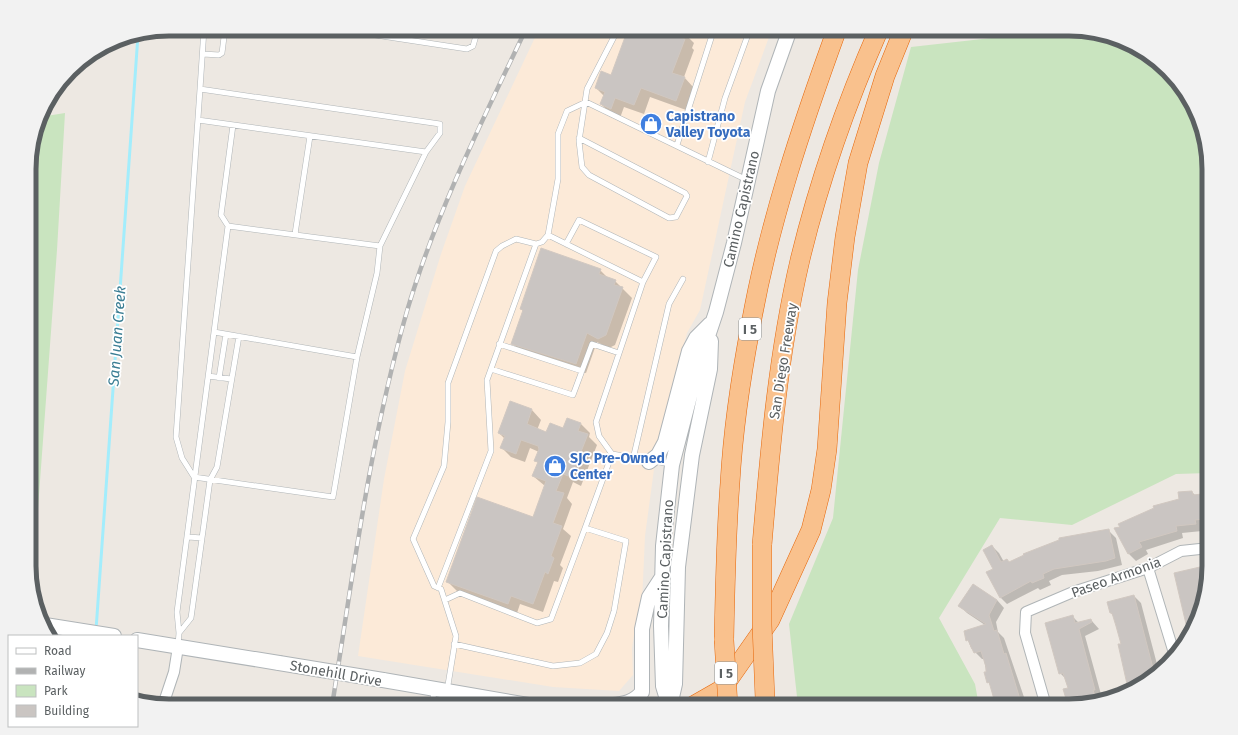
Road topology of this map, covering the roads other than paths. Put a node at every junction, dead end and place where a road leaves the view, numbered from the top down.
1 (204, 36) edge
2 (224, 36) edge
3 (382, 36) edge
4 (476, 36) edge
5 (614, 36) edge
6 (712, 36) edge
7 (747, 36) edge
8 (788, 36) edge
9 (834, 36) edge
10 (876, 36) edge
11 (901, 36) edge
12 (203, 54) junction
13 (200, 88) junction
14 (586, 102) junction
15 (198, 120) junction
16 (233, 125) junction
17 (310, 136) junction
18 (579, 138) junction
19 (677, 145) junction
20 (426, 152) junction
21 (708, 162) junction
22 (748, 181) junction
23 (228, 226) junction
24 (295, 234) junction
25 (548, 235) junction
26 (536, 244) junction
27 (566, 244) junction
28 (380, 246) junction
29 (683, 279) dead end
30 (643, 282) junction
31 (713, 321) junction
32 (214, 332) junction
33 (226, 334) junction
34 (239, 336) junction
35 (500, 344) junction
36 (711, 351) junction
37 (619, 353) junction
38 (357, 357) junction
39 (490, 369) junction
40 (582, 371) junction
41 (208, 376) junction
42 (218, 378) junction
43 (231, 380) junction
44 (612, 454) junction
45 (633, 459) junction
46 (649, 462) junction
47 (672, 465) junction
48 (194, 477) junction
49 (210, 480) junction
50 (585, 528) junction
51 (188, 537) junction
52 (202, 538) junction
53 (1202, 549) edge
54 (678, 567) junction
55 (1148, 568) junction
56 (663, 575) junction
57 (438, 588) junction
58 (445, 600) junction
59 (50, 626) edge
60 (108, 635) edge
61 (138, 640) edge
62 (178, 640) junction
63 (454, 644) junction
64 (1173, 649) edge
65 (440, 691) junction
66 (165, 699) edge
67 (436, 699) edge
68 (490, 699) edge
69 (637, 699) edge
70 (667, 699) edge
71 (671, 699) edge
72 (705, 699) edge
73 (728, 699) edge
74 (765, 699) edge
75 (1044, 699) edge

1 - 12 lane
2 - 12 lane
3 - 4 lane
5 - 14 lane
6 - 19 lane
7 - 21 lane
8 - 22 main road, Camino Capistrano
9 - 73 highway, I 5, bridge
10 - 74 highway, San Diego Freeway, bridge
11 - 72 highway
12 - 13 lane
13 - 15 lane
13 - 20 lane
14 - 18 lane
14 - 19 lane
14 - 25 lane
15 - 16 lane
15 - 48 lane
16 - 17 lane
16 - 23 lane
17 - 20 lane
17 - 24 lane
18 - 18 lane
19 - 21 lane
20 - 28 lane
21 - 22 lane
22 - 31 main road, Camino Capistrano
23 - 24 lane
23 - 32 lane
24 - 28 lane
25 - 26 lane
25 - 27 lane
26 - 35 lane
26 - 57 lane
27 - 30 lane
27 - 30 lane
28 - 38 lane
29 - 45 lane
30 - 37 lane
31 - 36 main road, Camino Capistrano
31 - 46 main road
31 - 47 main road, Camino Capistrano
32 - 33 lane
32 - 41 lane
33 - 34 lane
33 - 42 lane
34 - 38 lane
34 - 43 lane
35 - 39 lane
35 - 40 lane
36 - 47 main road
36 - 54 main road, Camino Capistrano
37 - 40 lane
37 - 44 lane
38 - 49 lane
39 - 40 lane
39 - 57 lane
41 - 42 lane
41 - 48 lane
42 - 43 lane
43 - 49 lane
44 - 45 lane
44 - 50 lane
45 - 46 lane
46 - 47 lane
47 - 54 main road
47 - 56 main road, Camino Capistrano
48 - 49 lane
48 - 51 lane
49 - 52 lane
50 - 58 lane
50 - 63 lane
51 - 52 lane
51 - 62 lane
52 - 62 lane
53 - 55 street, Paseo Armonia
54 - 71 main road, Camino Capistrano
55 - 64 street
55 - 75 street, Paseo Armonia
56 - 69 main road
56 - 70 main road, Camino Capistrano
57 - 58 lane
58 - 63 lane
59 - 60 main road
61 - 62 main road, Stonehill Drive
62 - 65 main road, Stonehill Drive, bridge
62 - 66 street
63 - 65 lane
65 - 67 lane
65 - 68 main road, Stonehill Drive

